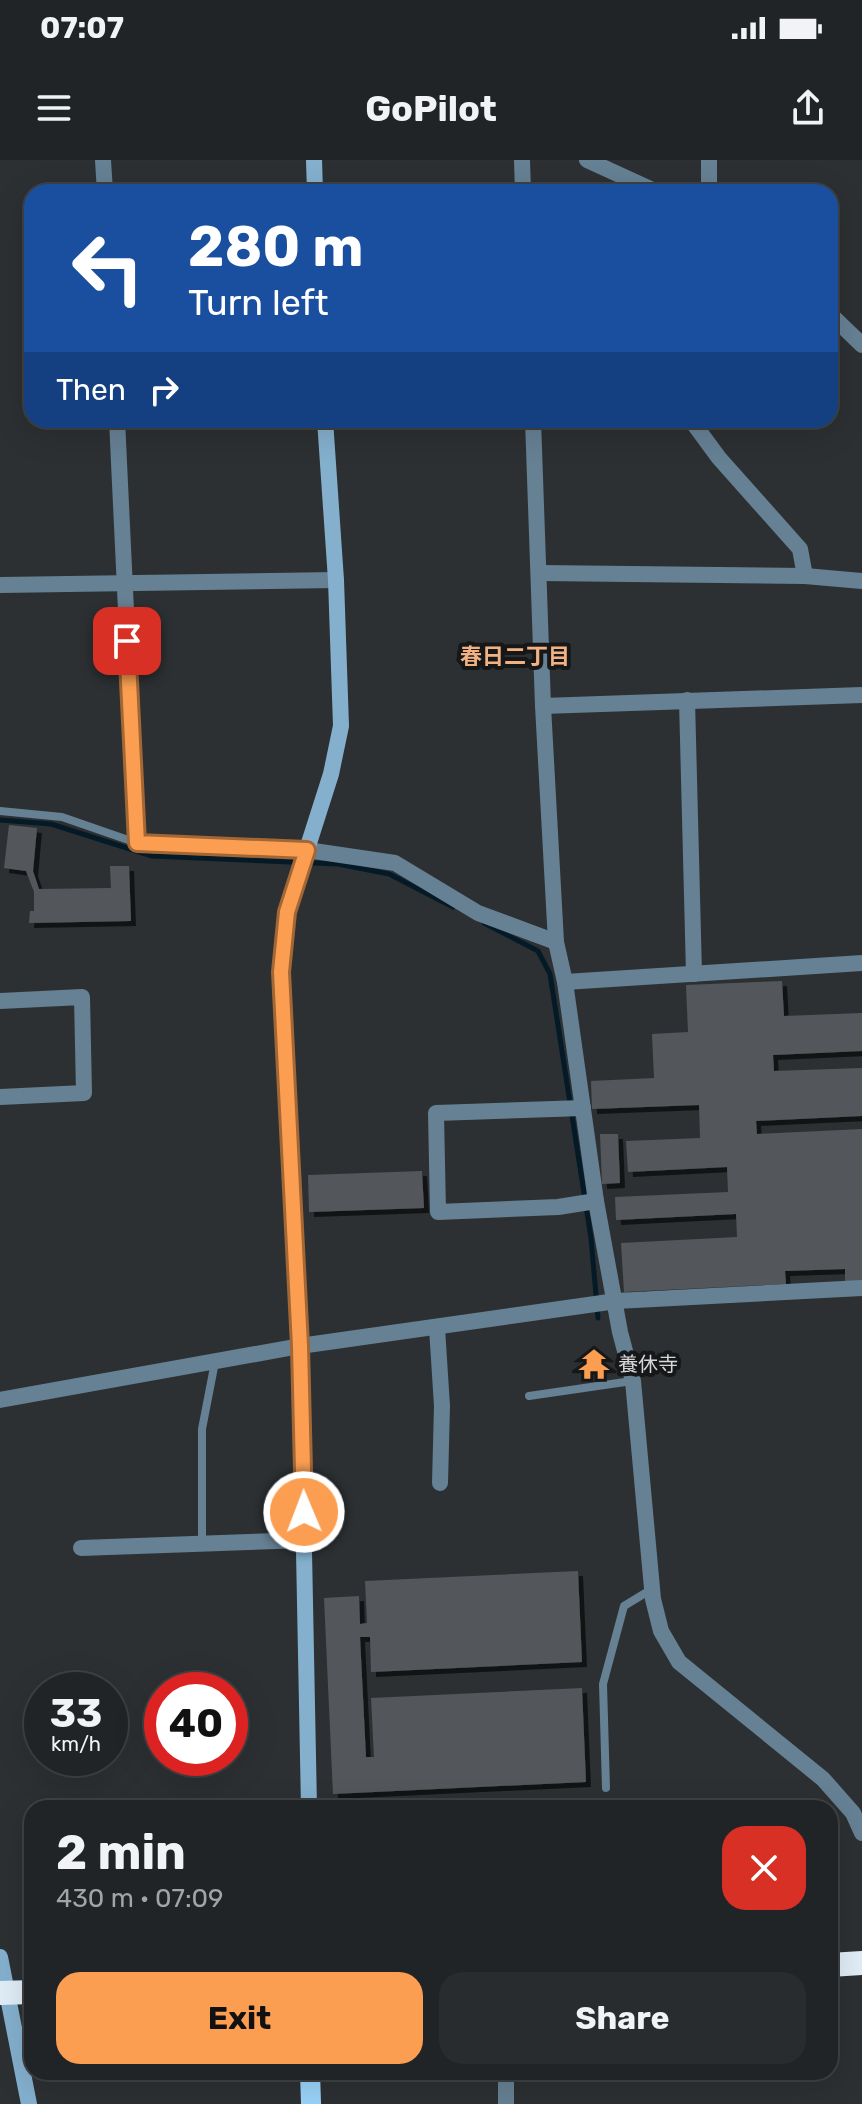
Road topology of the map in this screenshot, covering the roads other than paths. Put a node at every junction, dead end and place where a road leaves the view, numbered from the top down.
1 (103, 160) edge
2 (314, 160) edge
3 (522, 160) edge
4 (587, 160) edge
5 (709, 160) edge
6 (104, 184) edge
7 (315, 184) edge
8 (523, 184) edge
9 (640, 184) edge
10 (709, 184) edge
11 (838, 325) edge
12 (862, 345) edge
13 (117, 428) edge
14 (326, 428) edge
15 (533, 428) edge
16 (697, 428) edge
17 (540, 573) junction
18 (805, 576) junction
19 (336, 580) junction
20 (862, 581) edge
21 (124, 583) junction
22 (0, 585) edge
23 (862, 695) edge
24 (687, 700) junction
25 (543, 706) junction
26 (0, 811) edge
27 (137, 843) junction
28 (307, 850) junction
29 (556, 942) junction
30 (862, 963) edge
31 (694, 974) junction
32 (565, 982) junction
33 (0, 1001) edge
34 (0, 1097) edge
35 (583, 1108) junction
36 (596, 1201) junction
37 (862, 1288) edge
38 (616, 1301) junction
39 (437, 1328) junction
40 (300, 1346) junction
41 (216, 1361) junction
42 (633, 1381) junction
43 (529, 1396) dead end
44 (0, 1400) edge
45 (440, 1483) dead end
46 (304, 1540) junction
47 (202, 1544) junction
48 (81, 1548) dead end
49 (652, 1589) junction
50 (606, 1788) dead end
51 (309, 1800) edge
52 (862, 1833) edge
53 (0, 1957) edge
54 (862, 1963) edge
55 (838, 1964) edge
56 (24, 1992) edge
57 (3, 1993) edge
58 (310, 2080) edge
59 (506, 2080) edge
60 (29, 2104) edge
61 (311, 2104) edge
62 (506, 2104) edge

1 - 6 street
2 - 7 street
3 - 8 street
4 - 9 street
5 - 10 street
11 - 12 street
13 - 21 street
14 - 19 street
15 - 17 street
16 - 18 street
17 - 18 street
17 - 25 street
18 - 20 street
19 - 21 street
19 - 28 street
21 - 22 street
21 - 27 street
23 - 24 street
24 - 25 street
24 - 31 street
25 - 29 street
26 - 27 lane
27 - 28 lane
28 - 29 street
28 - 40 street
29 - 32 street
30 - 31 street
31 - 32 street
32 - 35 street
33 - 34 street
35 - 36 street
35 - 36 street
36 - 38 street
37 - 38 street
38 - 39 street
38 - 42 street
39 - 40 street
39 - 45 street
40 - 41 street
40 - 46 street
41 - 44 street
41 - 47 lane
42 - 43 lane
42 - 49 street
46 - 47 street
46 - 51 street
47 - 48 street
49 - 50 lane
49 - 52 street
53 - 57 street
54 - 55 highway
56 - 57 highway
57 - 60 street
58 - 61 main road
59 - 62 street

